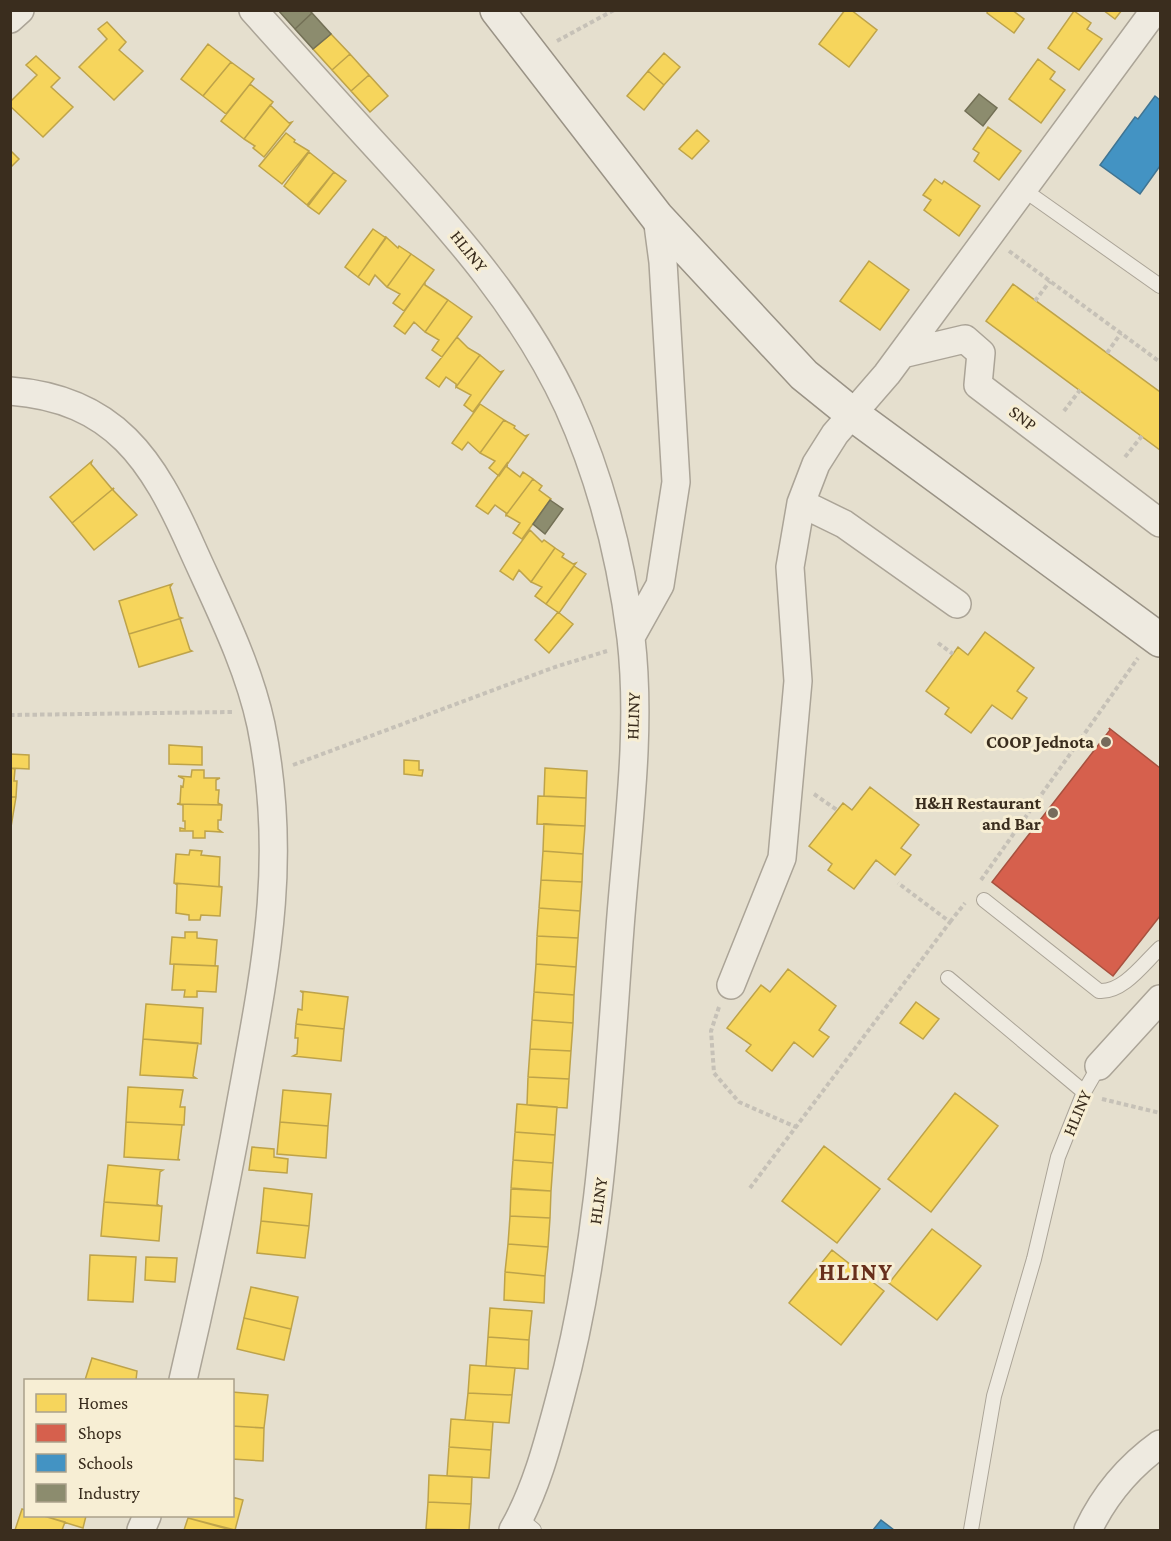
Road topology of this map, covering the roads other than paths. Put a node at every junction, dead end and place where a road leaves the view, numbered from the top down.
1 (20, 10) edge
2 (253, 10) edge
3 (497, 10) edge
4 (1155, 10) edge
5 (10, 19) edge
6 (1024, 190) junction
7 (657, 217) junction
8 (1161, 286) edge
9 (902, 354) junction
10 (10, 391) edge
11 (851, 413) junction
12 (801, 503) junction
13 (1161, 524) edge
14 (957, 604) dead end
15 (630, 637) junction
16 (1151, 648) edge
17 (984, 900) dead end
18 (1161, 948) edge
19 (948, 978) dead end
20 (731, 985) road end
21 (1161, 999) edge
22 (1099, 1066) joint
23 (1084, 1092) junction
24 (183, 1379) edge
25 (1161, 1444) edge
26 (522, 1526) edge
27 (971, 1530) edge
28 (1088, 1530) edge

1 - 5 street
2 - 15 street, HLINY
3 - 7 main road
4 - 6 street
6 - 8 lane
6 - 9 street
7 - 11 main road
7 - 15 street
9 - 11 street
9 - 13 street, SNP
10 - 24 street
11 - 12 street
11 - 16 main road
12 - 14 street
12 - 20 street
15 - 26 street, HLINY
17 - 18 lane
19 - 23 lane
21 - 22 street, HLINY
22 - 23 lane, HLINY
23 - 27 lane, HLINY
25 - 28 street

